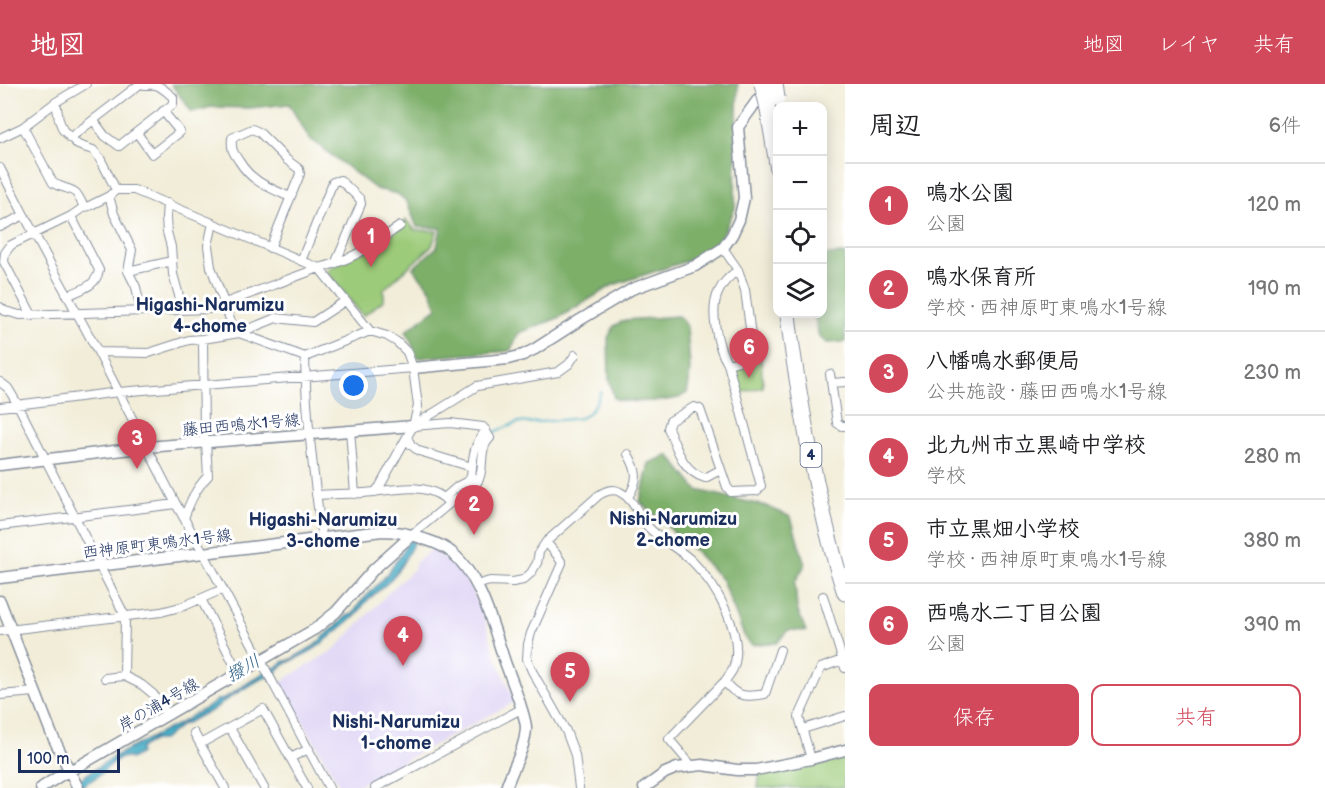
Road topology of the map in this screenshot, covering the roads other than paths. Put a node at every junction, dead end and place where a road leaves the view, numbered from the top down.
1 (86, 84) edge
2 (141, 84) edge
3 (762, 84) edge
4 (776, 95) edge
5 (56, 102) junction
6 (163, 111) junction
7 (94, 121) junction
8 (23, 127) junction
9 (136, 133) junction
10 (0, 138) edge
11 (70, 138) junction
12 (776, 156) edge
13 (0, 168) edge
14 (112, 193) junction
15 (290, 197) junction
16 (167, 203) junction
17 (84, 207) junction
18 (24, 215) junction
19 (71, 216) junction
20 (213, 223) junction
21 (400, 226) dead end
22 (0, 227) edge
23 (34, 234) junction
24 (270, 248) junction
25 (723, 248) junction
26 (172, 261) junction
27 (301, 261) junction
28 (335, 264) junction
29 (319, 268) junction
30 (738, 270) junction
31 (128, 271) junction
32 (67, 296) junction
33 (345, 301) junction
34 (224, 305) junction
35 (0, 307) edge
36 (183, 310) junction
37 (141, 311) junction
38 (76, 313) junction
39 (32, 315) junction
40 (789, 318) edge
41 (798, 318) edge
42 (370, 331) junction
43 (239, 333) junction
44 (203, 339) junction
45 (98, 352) junction
46 (575, 355) dead end
47 (305, 357) junction
48 (728, 364) junction
49 (413, 368) junction
50 (830, 374) dead end
51 (305, 377) junction
52 (0, 382) edge
53 (845, 382) edge
54 (204, 384) junction
55 (832, 384) junction
56 (119, 392) junction
57 (18, 405) junction
58 (0, 406) edge
59 (413, 426) junction
60 (845, 426) edge
61 (350, 430) junction
62 (310, 434) junction
63 (488, 434) junction
64 (407, 436) junction
65 (206, 442) junction
66 (147, 447) junction
67 (628, 454) dead end
68 (45, 459) junction
69 (0, 465) edge
70 (472, 467) junction
71 (720, 470) junction
72 (375, 492) junction
73 (355, 494) junction
74 (316, 495) junction
75 (628, 497) junction
76 (446, 501) junction
77 (176, 504) junction
78 (75, 517) junction
79 (184, 518) junction
80 (0, 526) edge
81 (413, 534) junction
82 (321, 538) junction
83 (546, 542) junction
84 (203, 552) junction
85 (845, 564) edge
86 (99, 565) junction
87 (0, 578) edge
88 (476, 585) junction
89 (223, 589) junction
90 (845, 593) edge
91 (823, 596) dead end
92 (201, 599) junction
93 (0, 602) edge
94 (125, 616) junction
95 (6, 631) edge
96 (780, 650) dead end
97 (262, 663) junction
98 (844, 664) edge
99 (239, 674) junction
100 (124, 676) junction
101 (105, 678) dead end
102 (725, 681) junction
103 (35, 692) junction
104 (0, 695) edge
105 (521, 708) junction
106 (168, 715) junction
107 (845, 716) edge
108 (230, 728) junction
109 (803, 729) junction
110 (194, 734) dead end
111 (200, 744) junction
112 (309, 749) junction
113 (845, 750) edge
114 (290, 758) junction
115 (811, 759) junction
116 (691, 765) junction
117 (69, 772) junction
118 (41, 788) edge
119 (78, 788) edge
120 (225, 788) edge
121 (264, 788) edge
122 (307, 788) edge
123 (329, 788) edge
124 (375, 788) edge
125 (506, 788) edge
126 (579, 788) edge
127 (644, 788) edge

1 - 5 street
2 - 6 street
2 - 7 street
3 - 4 highway, bridge
4 - 12 highway
4 - 25 street
5 - 8 street
5 - 11 street
6 - 9 street
6 - 9 street
7 - 9 street
7 - 11 street
8 - 10 street
8 - 17 street
11 - 14 street
13 - 18 street
14 - 16 street
14 - 17 street
14 - 31 street
15 - 15 street
15 - 24 street
16 - 20 street
16 - 26 street
17 - 19 street
18 - 22 street
18 - 23 street
19 - 23 street
19 - 32 street
20 - 24 street
20 - 34 street
21 - 28 street
23 - 32 street
23 - 39 street
24 - 27 street
25 - 30 street
25 - 49 street
26 - 31 street
26 - 36 street
27 - 28 street
27 - 29 street
28 - 29 street
29 - 33 street
29 - 34 street
30 - 48 street
30 - 48 street
31 - 37 street
32 - 38 street
33 - 42 street
33 - 43 street
34 - 36 street
34 - 43 street
35 - 39 street
36 - 37 street
37 - 38 street
38 - 39 street
38 - 45 street
40 - 90 highway, 4
41 - 85 highway, 4
42 - 47 street
42 - 49 street
43 - 44 street
43 - 47 street
44 - 45 street
44 - 54 street
45 - 56 street
46 - 59 street
47 - 51 street
48 - 71 street
49 - 51 street
49 - 59 street
50 - 55 street
51 - 54 street
51 - 62 street
52 - 57 street
53 - 55 street
54 - 56 street
54 - 65 street
55 - 60 street
56 - 57 street
56 - 66 street
57 - 58 street
57 - 68 street
59 - 61 street, 藤田西鳴水1号線
59 - 63 street
59 - 64 street
61 - 62 street, 藤田西鳴水1号線
61 - 73 street
62 - 65 street, 藤田西鳴水1号線
62 - 74 street
63 - 70 street
63 - 76 street
64 - 70 street
64 - 72 street
65 - 66 street, 藤田西鳴水1号線
65 - 79 street
66 - 68 street, 藤田西鳴水1号線
66 - 77 street
67 - 75 street
68 - 69 street, 藤田西鳴水1号線
68 - 78 street
70 - 76 street
71 - 71 street
72 - 73 street
72 - 76 street
73 - 74 street
74 - 82 street
75 - 83 street
75 - 102 street
76 - 81 street
77 - 78 street
77 - 79 street
78 - 80 street
78 - 86 street
79 - 84 street
81 - 82 street, 西神原町東鳴水1号線
81 - 88 street, 西神原町東鳴水1号線
81 - 97 street, 岸の浦4号線
82 - 84 street, 西神原町東鳴水1号線
83 - 88 street
83 - 126 street
84 - 86 street, 西神原町東鳴水1号線
84 - 89 street
86 - 87 street, 西神原町東鳴水1号線
86 - 94 street
88 - 105 street, 西神原町東鳴水1号線
89 - 92 street
89 - 97 street
91 - 98 street
92 - 94 street
92 - 99 street
93 - 95 street
94 - 95 street
94 - 100 street
95 - 103 street
96 - 102 street
97 - 99 street, 岸の浦4号線
97 - 112 street
98 - 109 street
99 - 106 street, 岸の浦4号線
100 - 101 street
100 - 106 street
102 - 116 street
103 - 104 street
103 - 117 street
105 - 124 street
105 - 125 street, 西神原町東鳴水1号線
106 - 117 street, 岸の浦4号線
107 - 109 street
108 - 111 street
108 - 114 street
108 - 121 street
109 - 115 street
110 - 111 street
111 - 120 street
112 - 114 street
112 - 123 street
113 - 115 street
114 - 122 street
115 - 116 street
116 - 127 street
117 - 118 street, 岸の浦4号線
117 - 119 street

